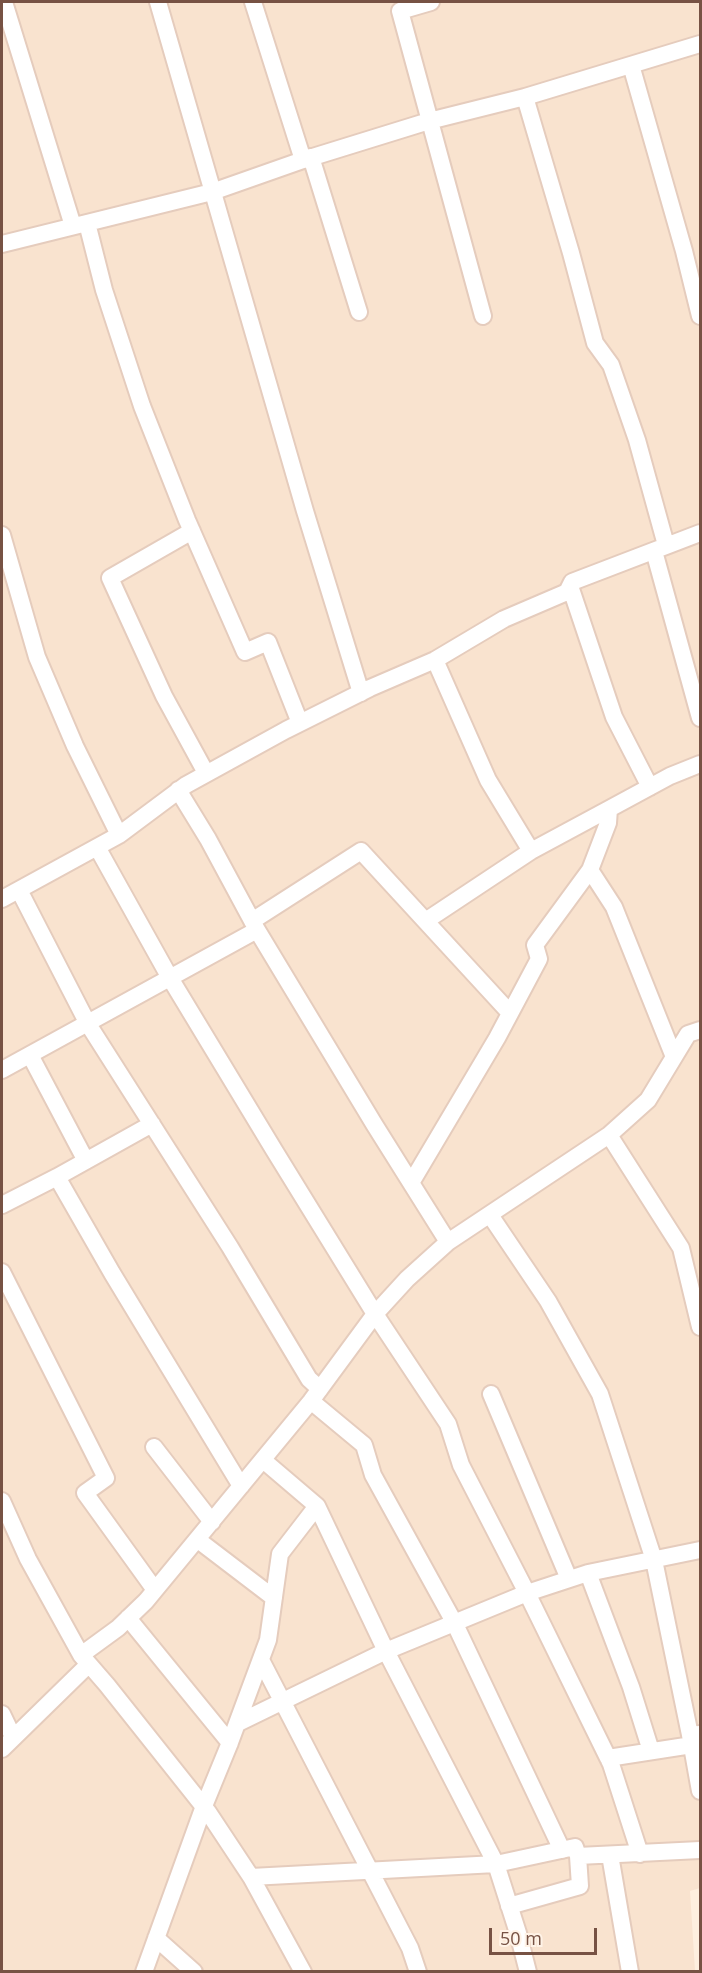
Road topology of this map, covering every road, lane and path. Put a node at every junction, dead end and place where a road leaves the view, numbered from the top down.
1 (4, 2) edge
2 (158, 2) edge
3 (254, 2) edge
4 (431, 2) edge
5 (700, 44) edge
6 (631, 65) junction
7 (525, 97) junction
8 (429, 121) junction
9 (307, 158) junction
10 (212, 192) junction
11 (80, 224) junction
12 (2, 244) edge
13 (359, 312) dead end
14 (483, 316) dead end
15 (700, 316) edge
16 (192, 531) junction
17 (700, 533) edge
18 (2, 535) edge
19 (660, 548) junction
20 (570, 586) junction
21 (435, 660) junction
22 (361, 693) junction
23 (700, 718) edge
24 (300, 723) junction
25 (700, 764) edge
26 (206, 773) junction
27 (650, 787) junction
28 (178, 790) junction
29 (609, 809) junction
30 (119, 835) junction
31 (97, 847) junction
32 (531, 851) junction
33 (590, 870) junction
34 (19, 890) junction
35 (2, 899) edge
36 (427, 920) junction
37 (255, 925) junction
38 (170, 978) junction
39 (510, 1013) junction
40 (88, 1024) junction
41 (700, 1030) edge
42 (30, 1055) junction
43 (674, 1057) junction
44 (3, 1066) edge
45 (152, 1124) junction
46 (609, 1135) junction
47 (86, 1161) junction
48 (57, 1177) junction
49 (411, 1183) junction
50 (2, 1205) edge
51 (490, 1215) junction
52 (448, 1242) junction
53 (2, 1272) edge
54 (375, 1314) junction
55 (700, 1327) edge
56 (491, 1394) dead end
57 (316, 1395) junction
58 (154, 1448) dead end
59 (263, 1460) junction
60 (241, 1486) junction
61 (2, 1501) edge
62 (317, 1506) junction
63 (212, 1522) junction
64 (198, 1540) junction
65 (700, 1550) edge
66 (654, 1560) junction
67 (588, 1573) junction
68 (568, 1579) junction
69 (155, 1590) junction
70 (527, 1593) junction
71 (274, 1598) junction
72 (128, 1618) junction
73 (454, 1622) junction
74 (386, 1651) junction
75 (84, 1660) junction
76 (261, 1660) junction
77 (281, 1702) junction
78 (2, 1714) edge
79 (238, 1724) junction
80 (694, 1738) edge
81 (7, 1743) edge
82 (230, 1743) junction
83 (651, 1751) junction
84 (608, 1758) junction
85 (700, 1791) edge
86 (204, 1806) junction
87 (700, 1850) edge
88 (570, 1853) junction
89 (640, 1854) junction
90 (610, 1855) junction
91 (496, 1864) junction
92 (370, 1871) junction
93 (251, 1877) junction
94 (509, 1906) junction
95 (156, 1938) junction
96 (144, 1971) edge
97 (194, 1971) edge
98 (303, 1971) edge
99 (418, 1971) edge
100 (528, 1971) edge
101 (630, 1971) edge

1 - 11 street
2 - 10 street
3 - 9 street
4 - 8 street
5 - 6 street
6 - 7 street
6 - 15 street
7 - 8 street
7 - 19 street
8 - 9 street
8 - 14 street
9 - 10 street
9 - 13 street
10 - 11 street
10 - 22 street
11 - 12 street
11 - 16 street
16 - 24 street
16 - 26 street
17 - 19 street
18 - 30 street
19 - 20 street
19 - 23 street
20 - 21 street
20 - 27 street
21 - 22 street
21 - 32 street
22 - 24 street
24 - 26 street
25 - 27 street
26 - 28 street
27 - 29 street
28 - 30 street
28 - 37 street
29 - 32 street
29 - 33 street
30 - 31 street
31 - 34 street
31 - 38 street
32 - 36 street
33 - 39 street
33 - 43 street
34 - 35 street
34 - 40 street
36 - 37 street
36 - 39 street
37 - 38 street
37 - 49 street
38 - 40 street
38 - 54 street
39 - 49 street
40 - 42 street
40 - 45 street
41 - 43 street
42 - 44 street
42 - 47 street
43 - 46 street
45 - 47 street
45 - 57 street
46 - 51 street
46 - 55 street
47 - 48 street
48 - 50 street
48 - 60 street
49 - 52 street
51 - 52 street
51 - 66 street
52 - 54 street
53 - 69 street
54 - 57 street
54 - 70 street
56 - 68 street
57 - 59 street
57 - 73 street
58 - 63 street
59 - 60 street
59 - 62 street
60 - 63 street
61 - 75 street
62 - 71 street
62 - 74 street
63 - 64 street
64 - 69 street
64 - 71 street
65 - 66 street
66 - 67 street
66 - 80 street
67 - 68 street
67 - 83 street
68 - 70 street
69 - 72 street
70 - 73 street
70 - 84 street
71 - 76 street
72 - 75 street
72 - 82 street
73 - 74 street
73 - 88 street
74 - 77 street
74 - 91 street
75 - 81 street
75 - 86 street
76 - 77 street
76 - 79 street
77 - 79 street
77 - 92 street
78 - 81 street
79 - 82 street
80 - 83 street
80 - 85 street
82 - 86 street
83 - 84 street
84 - 89 street
86 - 93 street
86 - 95 street
87 - 89 street
88 - 90 street
88 - 91 street
88 - 94 street
89 - 90 street
90 - 101 street
91 - 92 street
91 - 94 street
92 - 93 street
92 - 99 street
93 - 98 street
94 - 100 street
95 - 96 street
95 - 97 street

